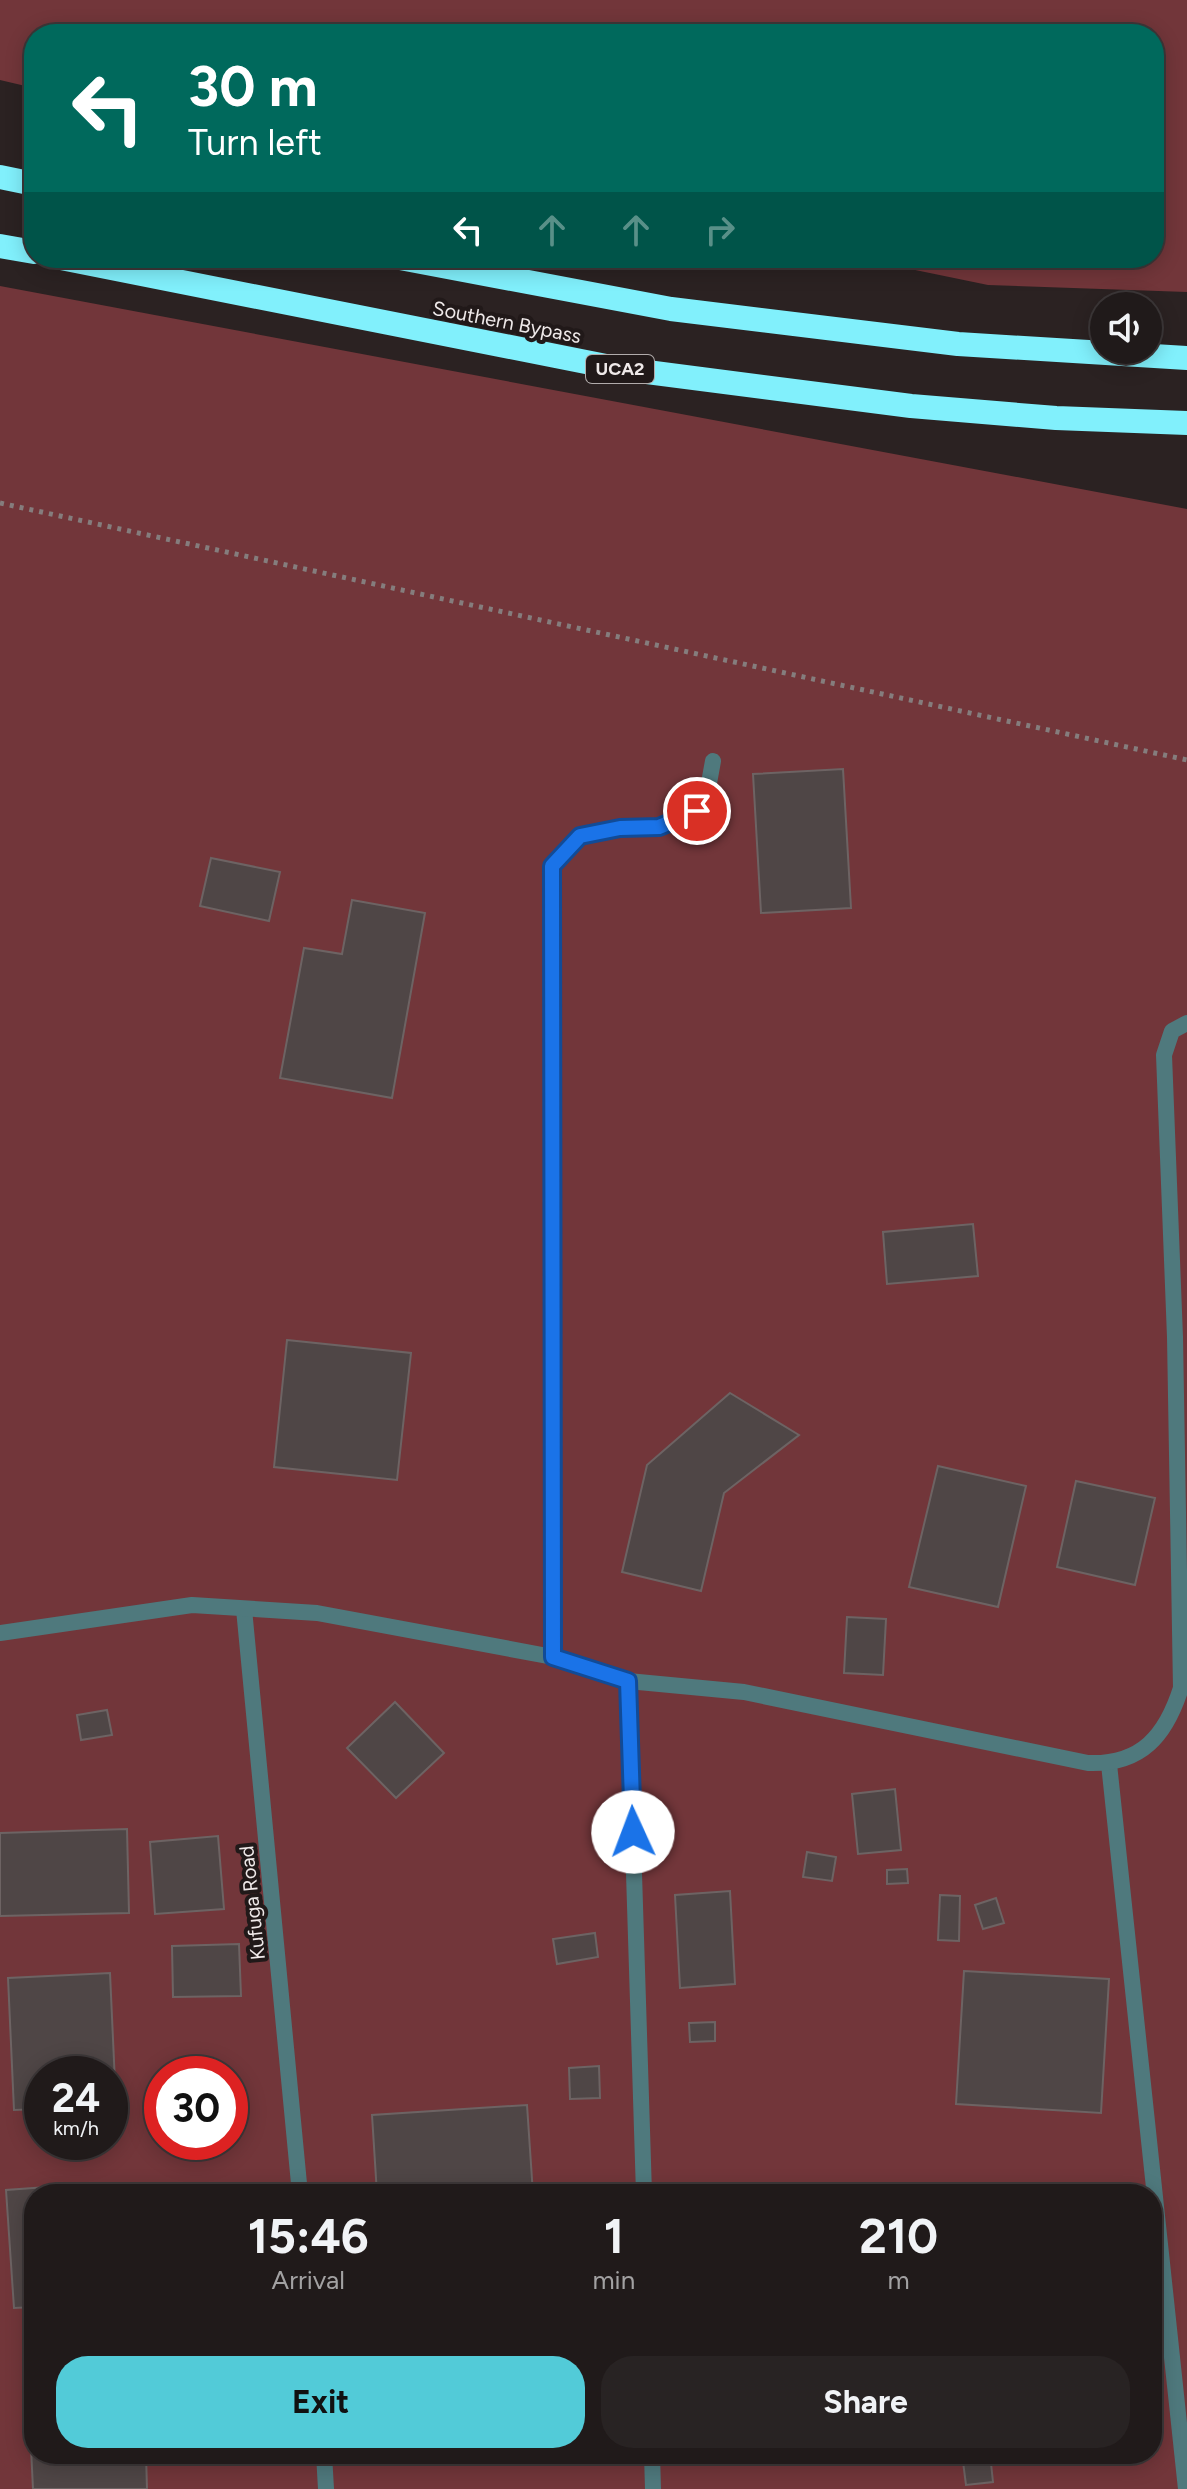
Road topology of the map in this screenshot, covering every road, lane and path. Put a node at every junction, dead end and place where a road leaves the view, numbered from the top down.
1 (0, 177) edge
2 (24, 182) edge
3 (0, 246) edge
4 (24, 250) edge
5 (111, 268) edge
6 (453, 268) edge
7 (1187, 358) edge
8 (1187, 423) edge
9 (0, 503) edge
10 (1187, 760) edge
11 (713, 761) dead end
12 (1187, 1023) edge
13 (244, 1609) junction
14 (0, 1633) edge
15 (553, 1657) junction
16 (628, 1681) junction
17 (1109, 1764) junction
18 (299, 2184) edge
19 (644, 2184) edge
20 (1154, 2184) edge
21 (1162, 2263) edge
22 (325, 2464) edge
23 (652, 2464) edge
24 (326, 2489) edge
25 (653, 2489) edge
26 (1186, 2489) edge

1 - 2 highway
3 - 4 highway
5 - 8 highway, Southern Bypass / UCA2
6 - 7 highway
9 - 10 path
11 - 15 street
12 - 17 street
13 - 14 street
13 - 15 street
13 - 18 street, Kufuga Road
15 - 16 street
16 - 17 street
16 - 19 street
17 - 20 street
21 - 26 street
22 - 24 street
23 - 25 street

